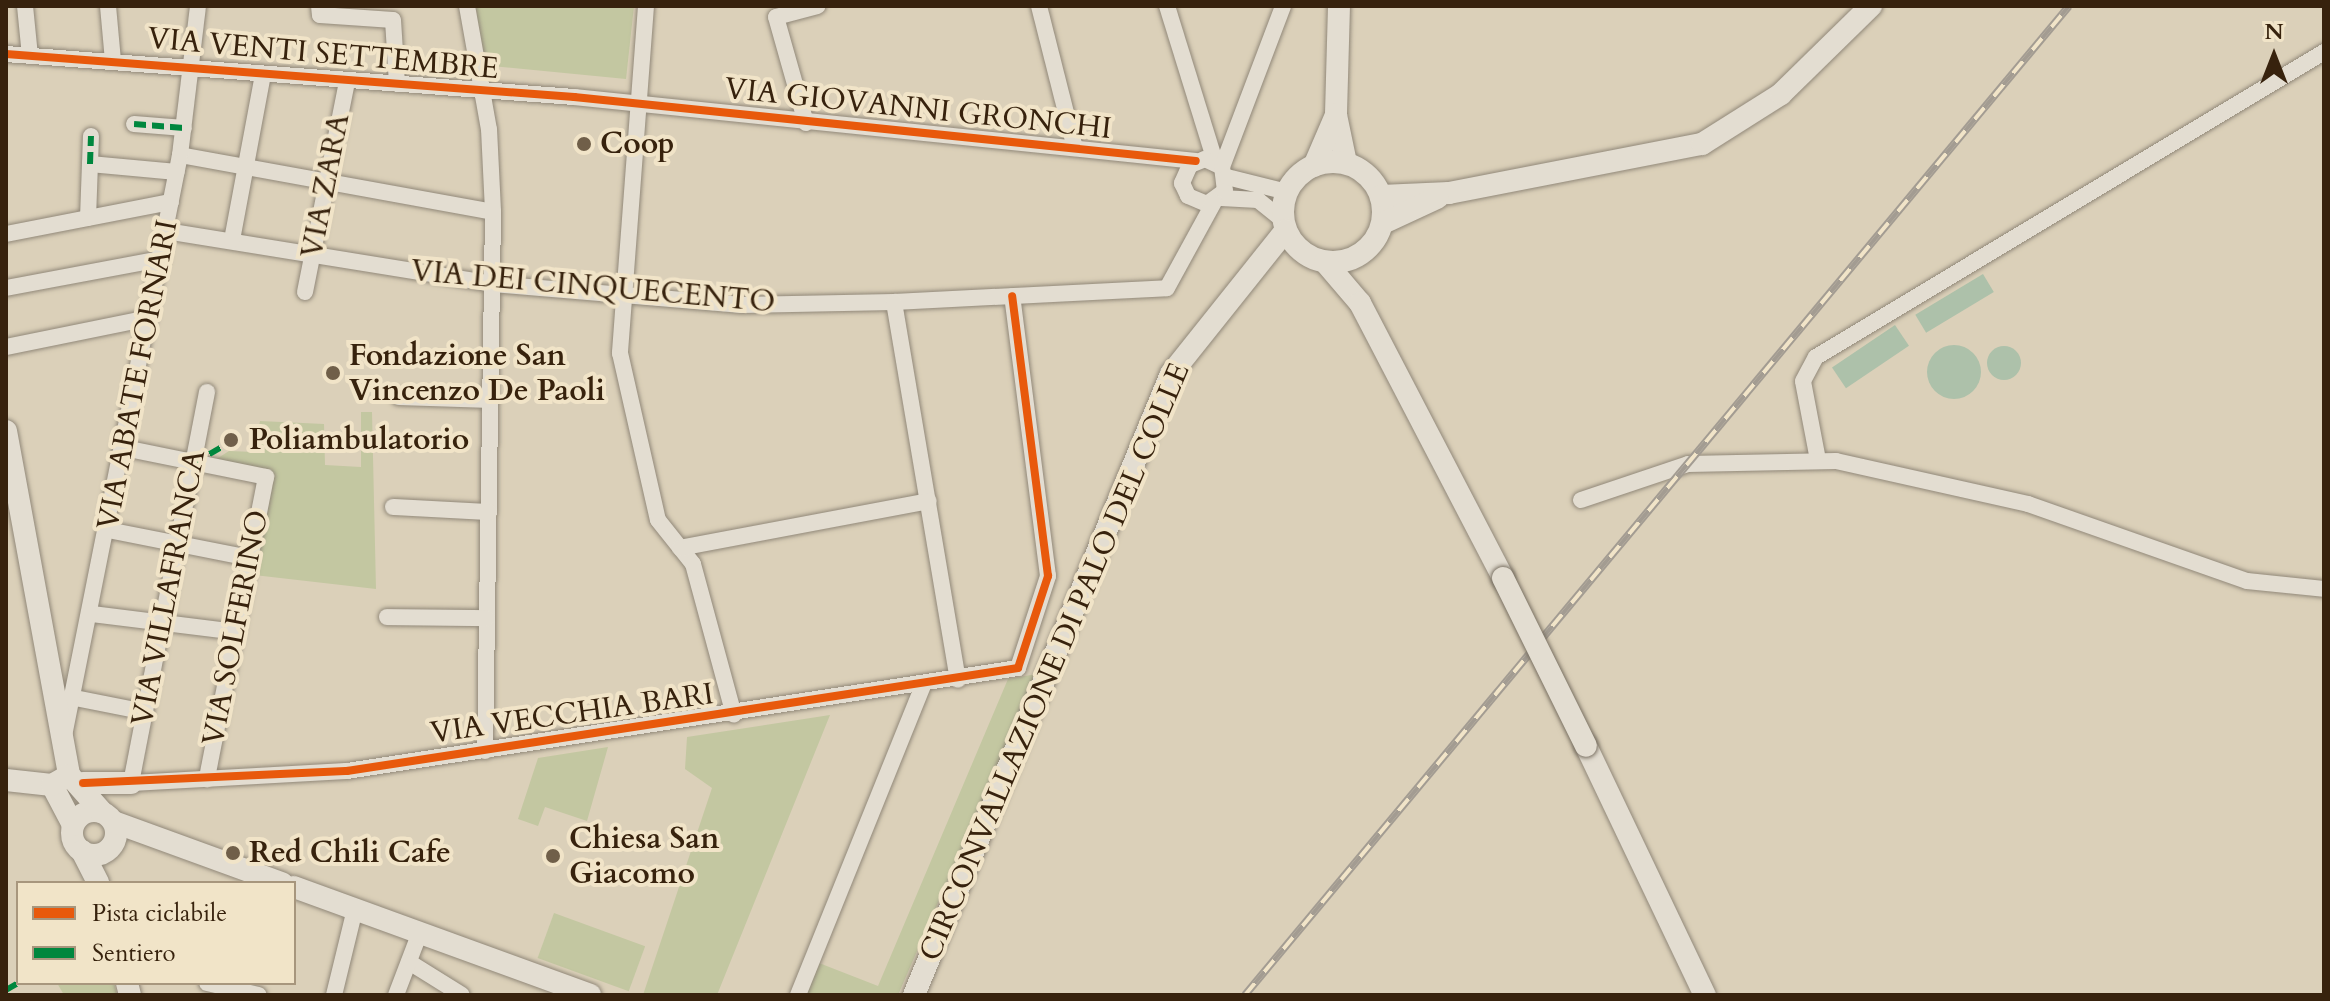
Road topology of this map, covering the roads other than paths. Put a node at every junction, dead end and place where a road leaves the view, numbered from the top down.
1 (25, 6) edge
2 (108, 6) edge
3 (198, 6) edge
4 (319, 6) edge
5 (467, 6) edge
6 (646, 6) edge
7 (818, 6) edge
8 (1039, 6) edge
9 (1167, 6) edge
10 (1283, 6) edge
11 (1339, 6) edge
12 (1871, 6) edge
13 (393, 13) edge
14 (2324, 52) edge
15 (6, 54) edge
16 (30, 56) junction
17 (113, 61) junction
18 (193, 65) junction
19 (263, 75) junction
20 (347, 81) junction
21 (397, 84) junction
22 (477, 90) junction
23 (635, 104) junction
24 (1336, 115) junction
25 (806, 123) junction
26 (134, 124) dead end
27 (184, 128) junction
28 (91, 136) dead end
29 (1075, 148) junction
30 (180, 155) junction
31 (1154, 158) junction
32 (1196, 161) junction
33 (1346, 163) junction
34 (90, 164) junction
35 (1314, 166) junction
36 (247, 167) junction
37 (1221, 168) junction
38 (177, 172) junction
39 (326, 184) junction
40 (1185, 189) junction
41 (1287, 192) junction
42 (1449, 193) junction
43 (1381, 196) junction
44 (1218, 200) junction
45 (171, 202) junction
46 (493, 212) junction
47 (88, 218) junction
48 (1383, 223) junction
49 (1285, 225) junction
50 (166, 231) junction
51 (6, 234) edge
52 (232, 240) junction
53 (1185, 245) junction
54 (311, 255) junction
55 (1359, 256) junction
56 (161, 259) junction
57 (1317, 259) junction
58 (1267, 263) junction
59 (493, 284) junction
60 (6, 288) edge
61 (622, 290) junction
62 (305, 292) dead end
63 (1012, 296) junction
64 (894, 302) junction
65 (1360, 303) junction
66 (149, 318) junction
67 (6, 347) edge
68 (207, 392) dead end
69 (399, 397) dead end
70 (491, 400) junction
71 (6, 431) edge
72 (124, 448) junction
73 (1818, 460) junction
74 (194, 463) junction
75 (1581, 500) dead end
76 (929, 501) junction
77 (393, 507) dead end
78 (489, 512) junction
79 (108, 530) junction
80 (179, 543) junction
81 (680, 548) junction
82 (250, 558) junction
83 (2324, 589) edge
84 (92, 614) junction
85 (387, 617) dead end
86 (487, 618) junction
87 (163, 623) junction
88 (236, 632) junction
89 (958, 680) junction
90 (923, 686) junction
91 (75, 698) junction
92 (146, 712) junction
93 (734, 715) junction
94 (63, 741) junction
95 (485, 751) junction
96 (207, 779) junction
97 (6, 780) edge
98 (68, 781) junction
99 (131, 783) junction
100 (108, 817) junction
101 (73, 825) junction
102 (143, 833) junction
103 (108, 849) junction
104 (82, 851) junction
105 (98, 881) edge
106 (100, 881) edge
107 (276, 881) edge
108 (296, 888) edge
109 (355, 909) junction
110 (420, 932) junction
111 (409, 962) junction
112 (216, 985) edge
113 (259, 995) edge
114 (334, 995) edge
115 (396, 995) edge
116 (462, 995) edge
117 (590, 995) edge
118 (798, 995) edge
119 (914, 995) edge
120 (1705, 995) edge

1 - 16 street
2 - 17 street
3 - 18 street, VIA ABATE FORNARI
4 - 13 street
5 - 22 street
6 - 23 street
7 - 25 street
8 - 29 street
9 - 37 street
10 - 37 street
11 - 24 street
12 - 42 street
13 - 21 street
14 - 73 street
15 - 16 street, VIA VENTI SETTEMBRE
16 - 17 street, VIA VENTI SETTEMBRE
17 - 18 street, VIA VENTI SETTEMBRE
18 - 19 street, VIA VENTI SETTEMBRE
18 - 27 street, VIA ABATE FORNARI
19 - 20 street, VIA VENTI SETTEMBRE
19 - 36 street
20 - 21 street, VIA VENTI SETTEMBRE
20 - 39 street, VIA ZARA
21 - 22 street, VIA VENTI SETTEMBRE
22 - 23 street, VIA VENTI SETTEMBRE
22 - 46 street
23 - 25 street, VIA GIOVANNI GRONCHI
23 - 61 street
24 - 33 street
24 - 35 street
25 - 29 street, VIA GIOVANNI GRONCHI
26 - 27 street
27 - 30 street, VIA ABATE FORNARI
28 - 34 street
29 - 31 street, VIA GIOVANNI GRONCHI
30 - 36 street
30 - 38 street, VIA ABATE FORNARI
31 - 32 street, VIA GIOVANNI GRONCHI
31 - 40 street
32 - 37 street, VIA GIOVANNI GRONCHI
32 - 40 street
33 - 35 street
33 - 43 street
34 - 38 street
34 - 47 street
35 - 41 street
36 - 39 street
36 - 52 street
37 - 41 street, VIA GIOVANNI GRONCHI
37 - 44 street
38 - 45 street, VIA ABATE FORNARI
39 - 46 street
39 - 54 street, VIA ZARA
40 - 44 street
40 - 53 street
41 - 49 street
42 - 43 street
42 - 48 street
43 - 48 street
44 - 49 street
44 - 53 street
45 - 47 street
45 - 50 street, VIA ABATE FORNARI
46 - 59 street
47 - 51 street
48 - 55 street
49 - 57 street
49 - 58 street, CIRCONVALLAZIONE DI PALO DEL COLLE
50 - 52 street, VIA DEI CINQUECENTO
50 - 56 street, VIA ABATE FORNARI
52 - 54 street, VIA DEI CINQUECENTO
53 - 63 street, VIA DEI CINQUECENTO
54 - 59 street, VIA DEI CINQUECENTO
54 - 62 street, VIA ZARA
55 - 57 street
55 - 65 street
56 - 60 street
56 - 66 street, VIA ABATE FORNARI
57 - 58 street
57 - 65 street
58 - 119 street, CIRCONVALLAZIONE DI PALO DEL COLLE
59 - 61 street, VIA DEI CINQUECENTO
59 - 70 street
61 - 64 street, VIA DEI CINQUECENTO
61 - 81 street
63 - 64 street, VIA DEI CINQUECENTO
63 - 89 street, VIA VECCHIA BARI
64 - 76 street
65 - 120 street, bridge
66 - 67 street
66 - 72 street, VIA ABATE FORNARI
68 - 74 street, VIA VILLAFRANCA
69 - 70 street
70 - 78 street
71 - 94 street
72 - 74 street
72 - 79 street, VIA ABATE FORNARI
73 - 75 street
73 - 83 street
74 - 80 street, VIA VILLAFRANCA
74 - 82 street, VIA SOLFERINO
76 - 81 street
76 - 89 street
77 - 78 street
78 - 86 street
79 - 80 street
79 - 84 street, VIA ABATE FORNARI
80 - 82 street
80 - 87 street, VIA VILLAFRANCA
81 - 93 street
82 - 88 street, VIA SOLFERINO
84 - 87 street
84 - 91 street, VIA ABATE FORNARI
85 - 86 street
86 - 95 street
87 - 88 street
87 - 92 street, VIA VILLAFRANCA
88 - 96 street, VIA SOLFERINO
89 - 90 street, VIA VECCHIA BARI
90 - 93 street, VIA VECCHIA BARI
90 - 118 street
91 - 92 street
91 - 94 street, VIA ABATE FORNARI
92 - 99 street, VIA VILLAFRANCA
93 - 95 street, VIA VECCHIA BARI
94 - 98 street
95 - 96 street, VIA VECCHIA BARI
96 - 99 street, VIA VECCHIA BARI
97 - 98 street
98 - 99 street
98 - 100 street
98 - 101 street
99 - 100 street
100 - 101 street
100 - 102 street
100 - 103 street
101 - 104 street
102 - 103 street
102 - 107 street
103 - 104 street
103 - 106 street
104 - 105 street
108 - 109 street
109 - 110 street
109 - 114 street
110 - 111 street
110 - 117 street
111 - 115 street
111 - 116 street
112 - 113 street

